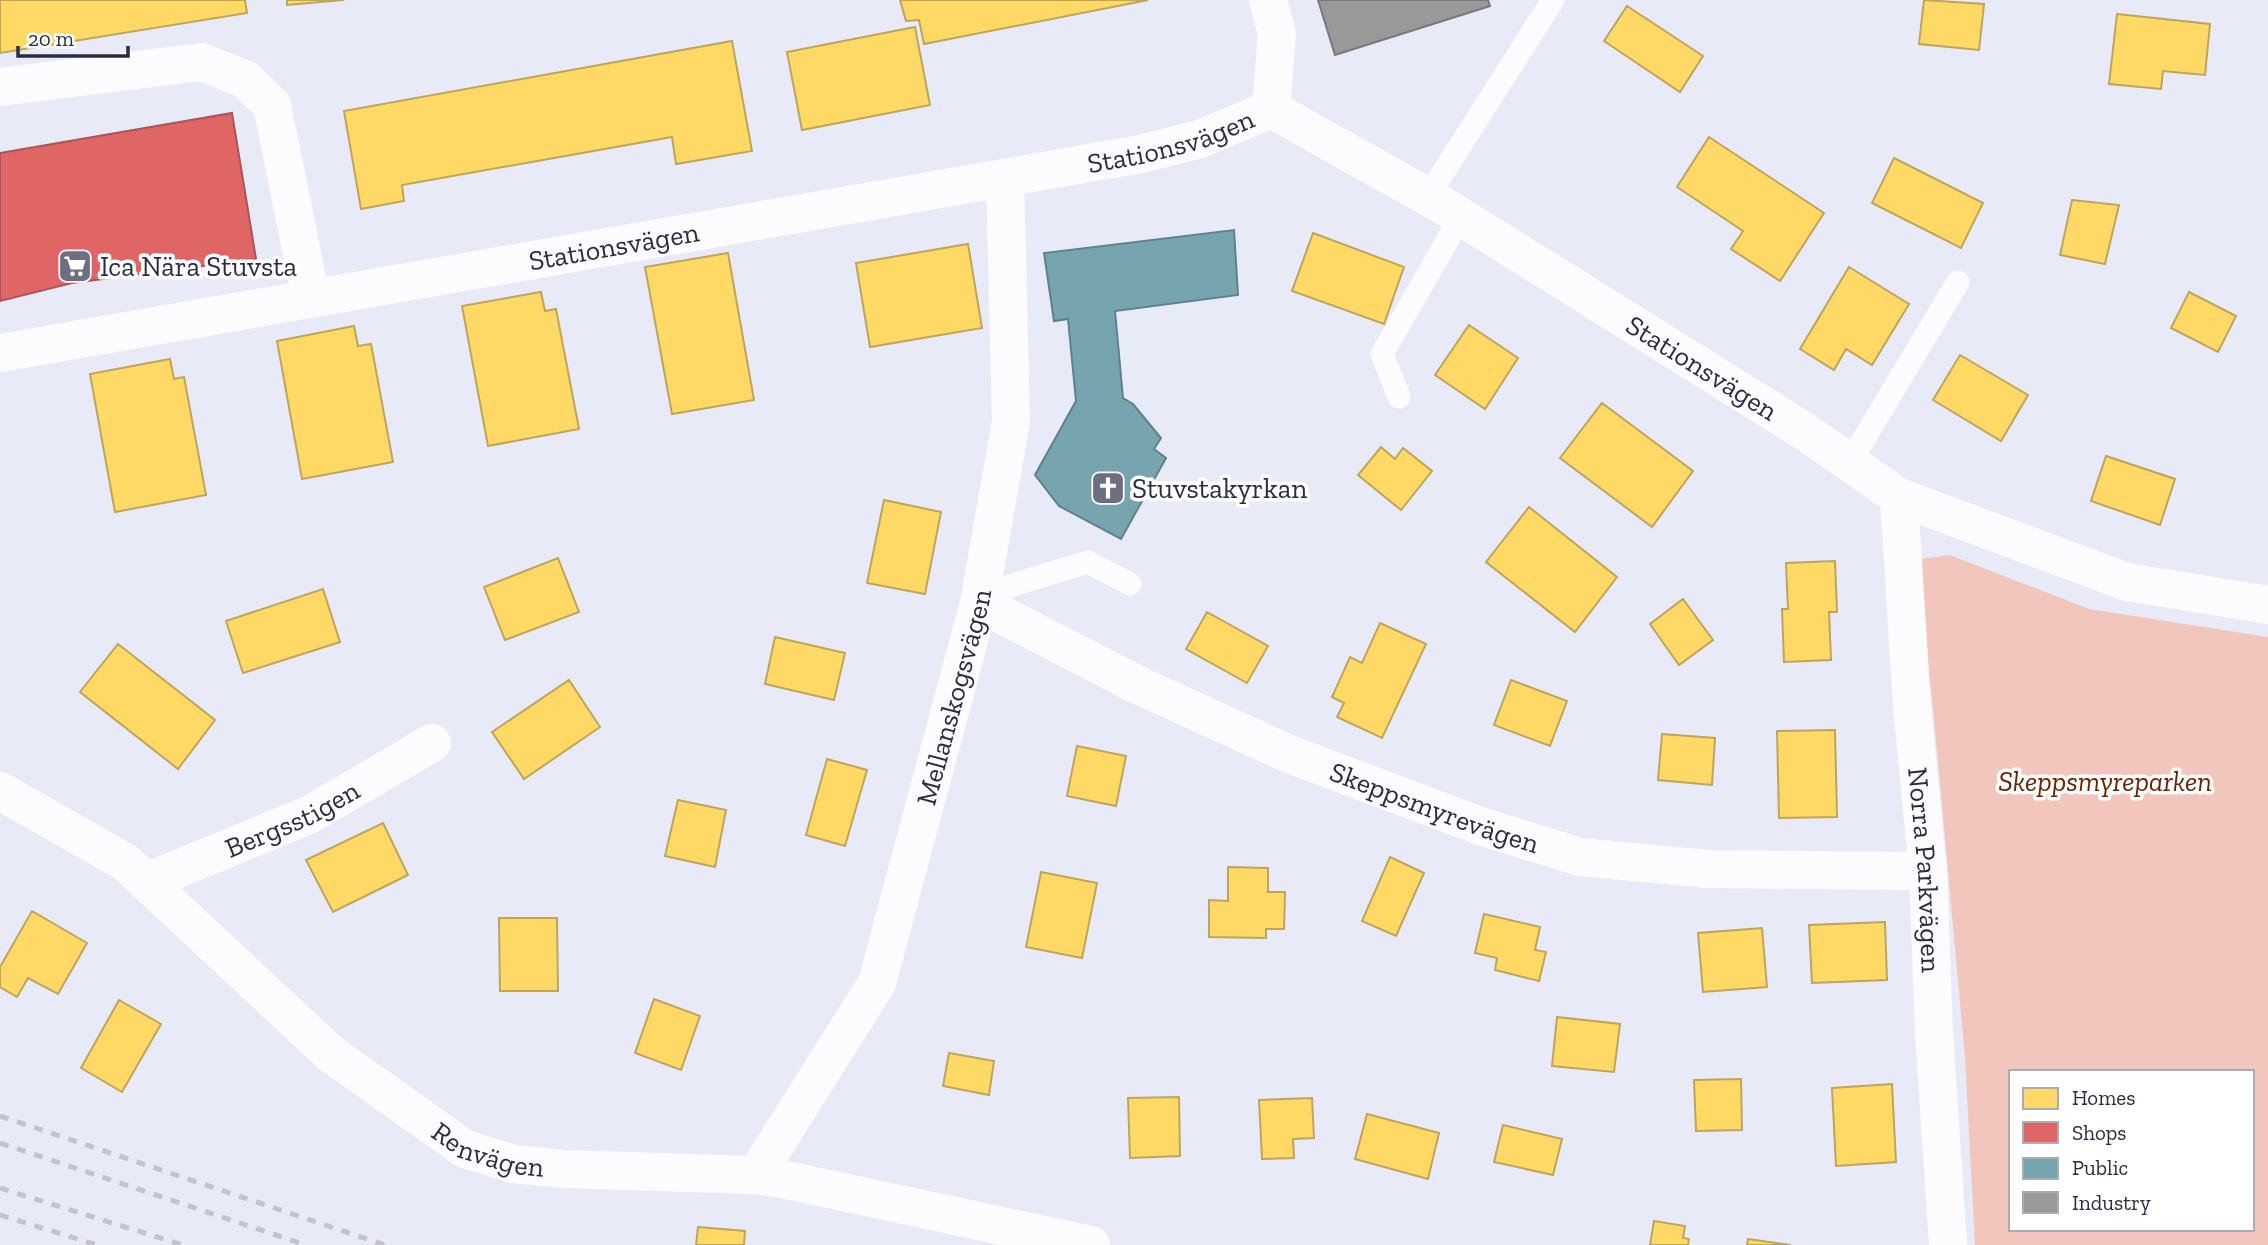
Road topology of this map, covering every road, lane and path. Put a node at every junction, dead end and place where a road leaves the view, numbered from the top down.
1 (1268, 0) edge
2 (1550, 1) edge
3 (0, 88) edge
4 (1271, 110) junction
5 (1005, 178) junction
6 (1428, 196) junction
7 (1461, 217) junction
8 (1958, 282) dead end
9 (311, 298) junction
10 (0, 353) edge
11 (1399, 397) dead end
12 (1850, 462) junction
13 (1899, 497) junction
14 (1130, 584) dead end
15 (980, 599) junction
16 (2268, 605) edge
17 (432, 743) dead end
18 (0, 790) edge
19 (1928, 871) junction
20 (146, 882) junction
21 (756, 1175) junction
22 (1091, 1245) edge
23 (1948, 1245) edge

1 - 4 street
2 - 6 lane
3 - 9 street
4 - 5 street, Stationsvägen
4 - 6 street, Stationsvägen
5 - 9 street, Stationsvägen
5 - 15 street, Mellanskogsvägen
6 - 7 street, Stationsvägen
7 - 11 lane
7 - 12 street, Stationsvägen
8 - 12 lane
9 - 10 street, Stationsvägen
12 - 13 street, Stationsvägen
13 - 16 street, Stationsvägen
13 - 19 street, Norra Parkvägen
14 - 15 lane
15 - 19 street, Skeppsmyrevägen
15 - 21 street, Mellanskogsvägen
17 - 20 street, Bergsstigen
18 - 20 street, Renvägen
19 - 23 street, Norra Parkvägen
20 - 21 street, Renvägen
21 - 22 street, Renvägen

